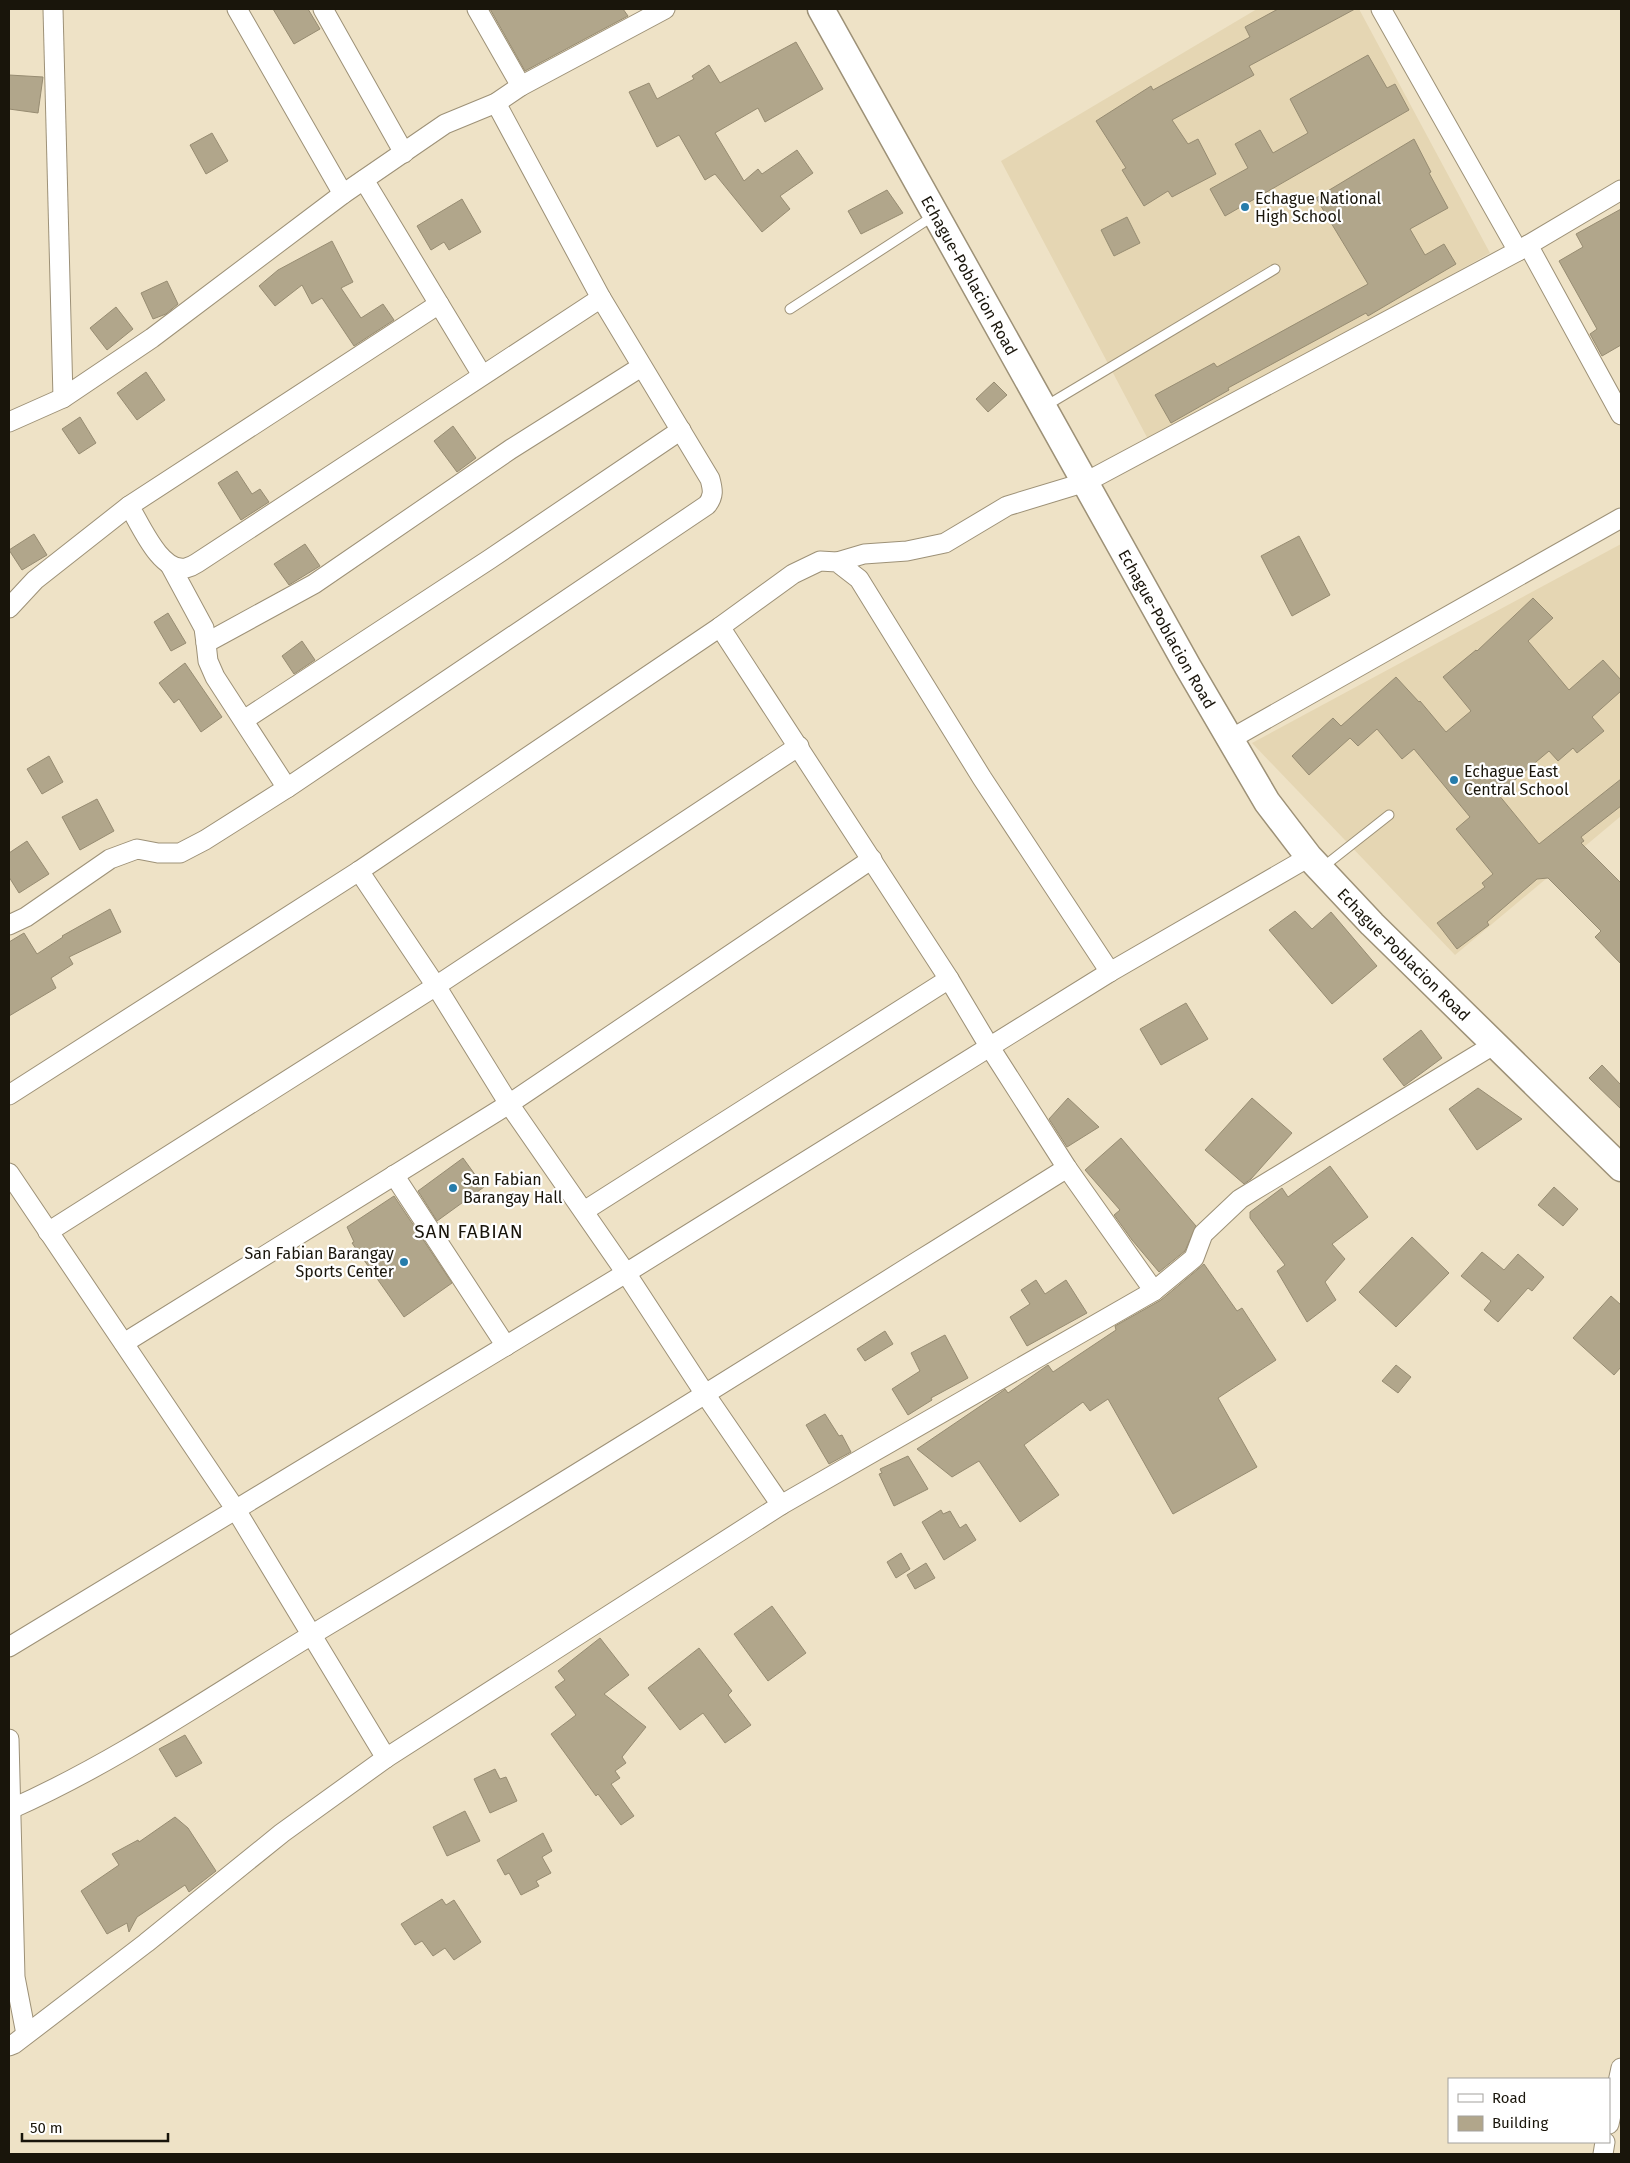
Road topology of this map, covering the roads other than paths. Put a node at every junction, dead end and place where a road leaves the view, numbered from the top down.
1 (53, 9) edge
2 (237, 9) edge
3 (323, 9) edge
4 (477, 9) edge
5 (665, 9) edge
6 (821, 9) edge
7 (1381, 9) edge
8 (640, 15) edge
9 (521, 86) junction
10 (496, 103) junction
11 (404, 153) junction
12 (364, 180) junction
13 (1621, 190) edge
14 (343, 194) junction
15 (936, 214) junction
16 (1523, 248) junction
17 (1276, 269) dead end
18 (600, 298) junction
19 (439, 304) junction
20 (790, 309) dead end
21 (642, 367) junction
22 (482, 375) junction
23 (63, 398) junction
24 (1044, 407) junction
25 (1621, 414) edge
26 (9, 422) edge
27 (681, 430) junction
28 (1086, 482) junction
29 (129, 506) junction
30 (1621, 518) edge
31 (837, 562) junction
32 (170, 565) junction
33 (9, 608) edge
34 (720, 627) junction
35 (206, 643) junction
36 (244, 720) junction
37 (1229, 740) junction
38 (799, 746) junction
39 (288, 788) junction
40 (1389, 815) dead end
41 (872, 860) junction
42 (1315, 863) junction
43 (359, 871) junction
44 (9, 925) edge
45 (1110, 972) junction
46 (949, 979) junction
47 (436, 986) junction
48 (1495, 1044) junction
49 (989, 1046) junction
50 (9, 1095) edge
51 (509, 1104) junction
52 (1067, 1168) junction
53 (1621, 1168) edge
54 (9, 1173) edge
55 (394, 1176) junction
56 (584, 1211) junction
57 (48, 1232) junction
58 (626, 1273) junction
59 (1154, 1291) junction
60 (124, 1344) junction
61 (506, 1346) junction
62 (705, 1394) junction
63 (782, 1505) junction
64 (236, 1510) junction
65 (312, 1635) junction
66 (9, 1647) edge
67 (9, 1739) edge
68 (386, 1758) junction
69 (10, 1808) junction
70 (26, 2034) junction
71 (9, 2046) edge
72 (1621, 2068) edge
73 (1610, 2119) edge

1 - 23 street
2 - 14 street
3 - 11 street
4 - 9 street
5 - 8 street
6 - 15 main road, Echague-Poblacion Road
7 - 16 street
8 - 9 street
9 - 10 street
10 - 11 street
10 - 18 street
11 - 12 street
12 - 14 street
12 - 19 street
13 - 16 street
14 - 23 street
15 - 20 lane
15 - 24 main road, Echague-Poblacion Road
16 - 25 street
16 - 28 street
17 - 24 lane
18 - 21 street
18 - 22 street
19 - 22 street
19 - 29 street
21 - 27 street
21 - 35 street
22 - 32 street
23 - 26 street
24 - 28 main road, Echague-Poblacion Road
27 - 36 street
27 - 39 street
28 - 31 street
28 - 37 main road, Echague-Poblacion Road
29 - 32 street
29 - 33 street
30 - 37 street
31 - 34 street
31 - 45 street
32 - 35 street
34 - 38 street
34 - 43 street
35 - 36 street
36 - 39 street
37 - 42 main road, Echague-Poblacion Road
38 - 41 street
38 - 47 street
39 - 44 street
40 - 42 lane
41 - 46 street
41 - 51 street
42 - 45 street
42 - 48 main road, Echague-Poblacion Road
43 - 47 street
43 - 50 street
45 - 49 street
46 - 49 street
46 - 56 street
47 - 51 street
47 - 57 street
48 - 53 main road, Echague-Poblacion Road
48 - 59 street
49 - 52 street
49 - 58 street
51 - 55 street
51 - 56 street
52 - 59 street
52 - 62 street
54 - 57 street
55 - 60 street
55 - 61 street
56 - 58 street
57 - 60 street
58 - 61 street
58 - 62 street
59 - 63 street
60 - 64 street
61 - 64 street
62 - 63 street
62 - 65 street
63 - 68 street
64 - 65 street
64 - 66 street
65 - 68 street
65 - 69 street
67 - 69 street
68 - 70 street
69 - 70 street
70 - 71 street
72 - 73 street

